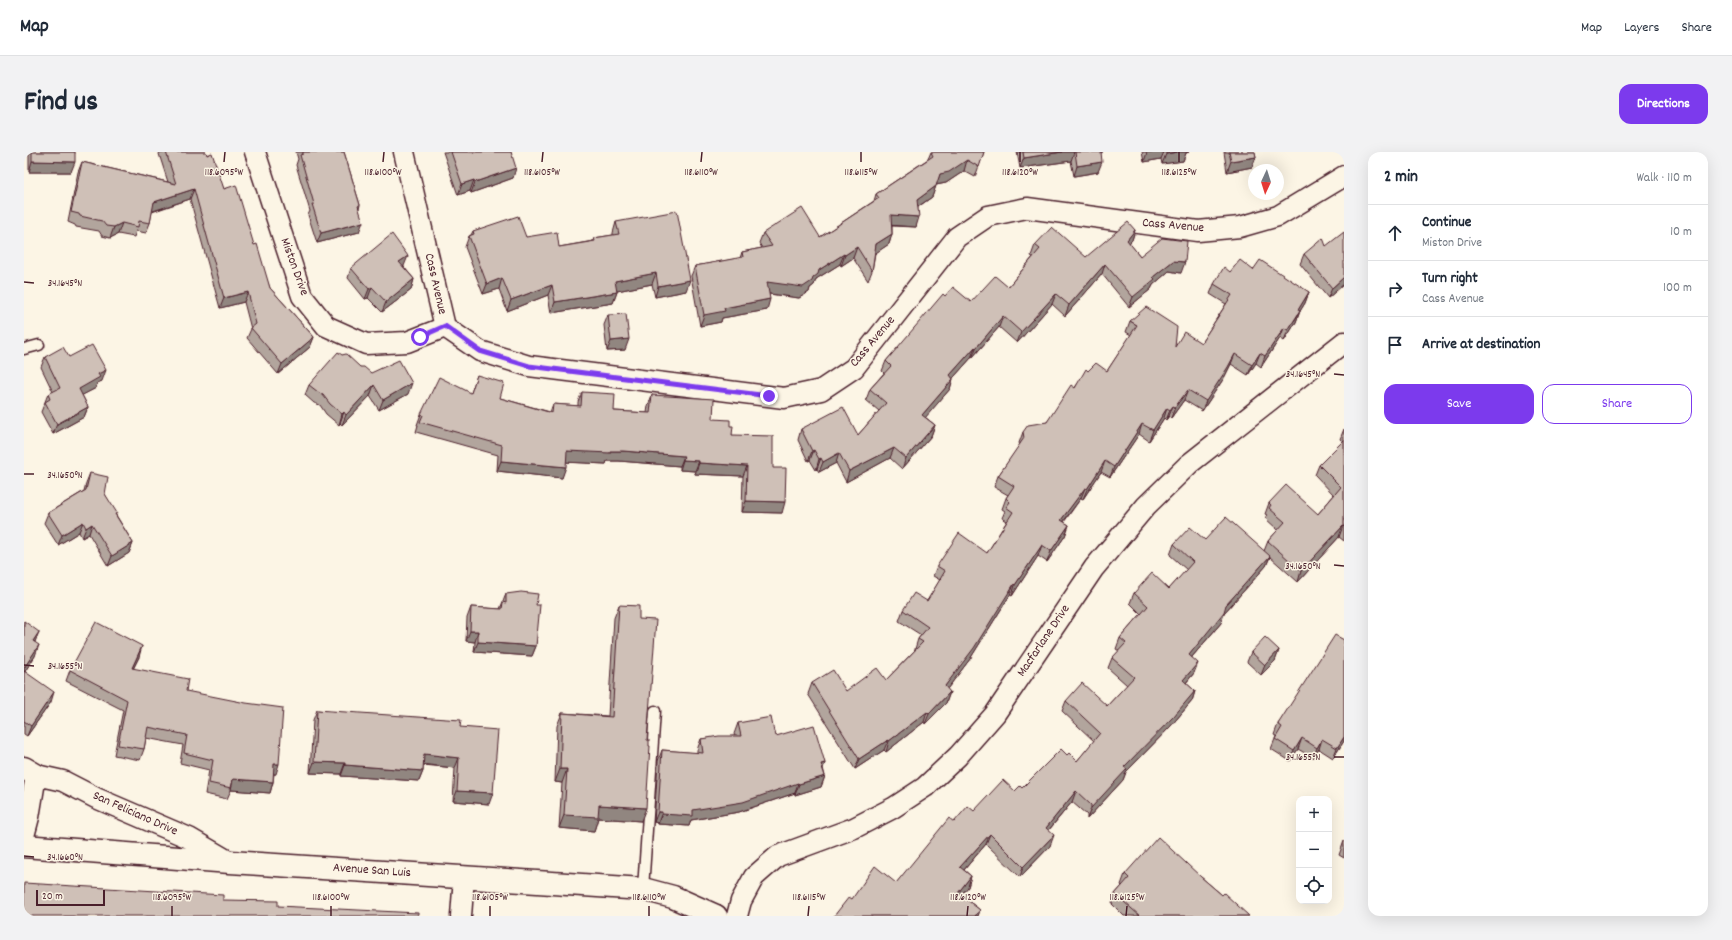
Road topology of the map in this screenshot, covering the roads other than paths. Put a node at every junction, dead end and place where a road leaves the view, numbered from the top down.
1 (255, 152) edge
2 (404, 152) edge
3 (1344, 176) edge
4 (445, 326) junction
5 (1344, 342) edge
6 (39, 345) dead end
7 (24, 349) edge
8 (656, 711) dead end
9 (30, 771) edge
10 (24, 836) edge
11 (24, 846) edge
12 (230, 862) junction
13 (464, 877) junction
14 (643, 889) junction
15 (461, 916) edge
16 (716, 916) edge
17 (737, 916) edge

1 - 4 street, Miston Drive
2 - 4 street, Cass Avenue
3 - 4 street, Cass Avenue
5 - 17 street, Macfarlane Drive
6 - 7 lane
8 - 14 lane
9 - 10 street, San Feliciano Drive
9 - 12 street, San Feliciano Drive
11 - 12 street, Avenue San Luis
12 - 13 street, Avenue San Luis
13 - 14 street, Avenue San Luis
13 - 15 street
14 - 16 street, Avenue San Luis

